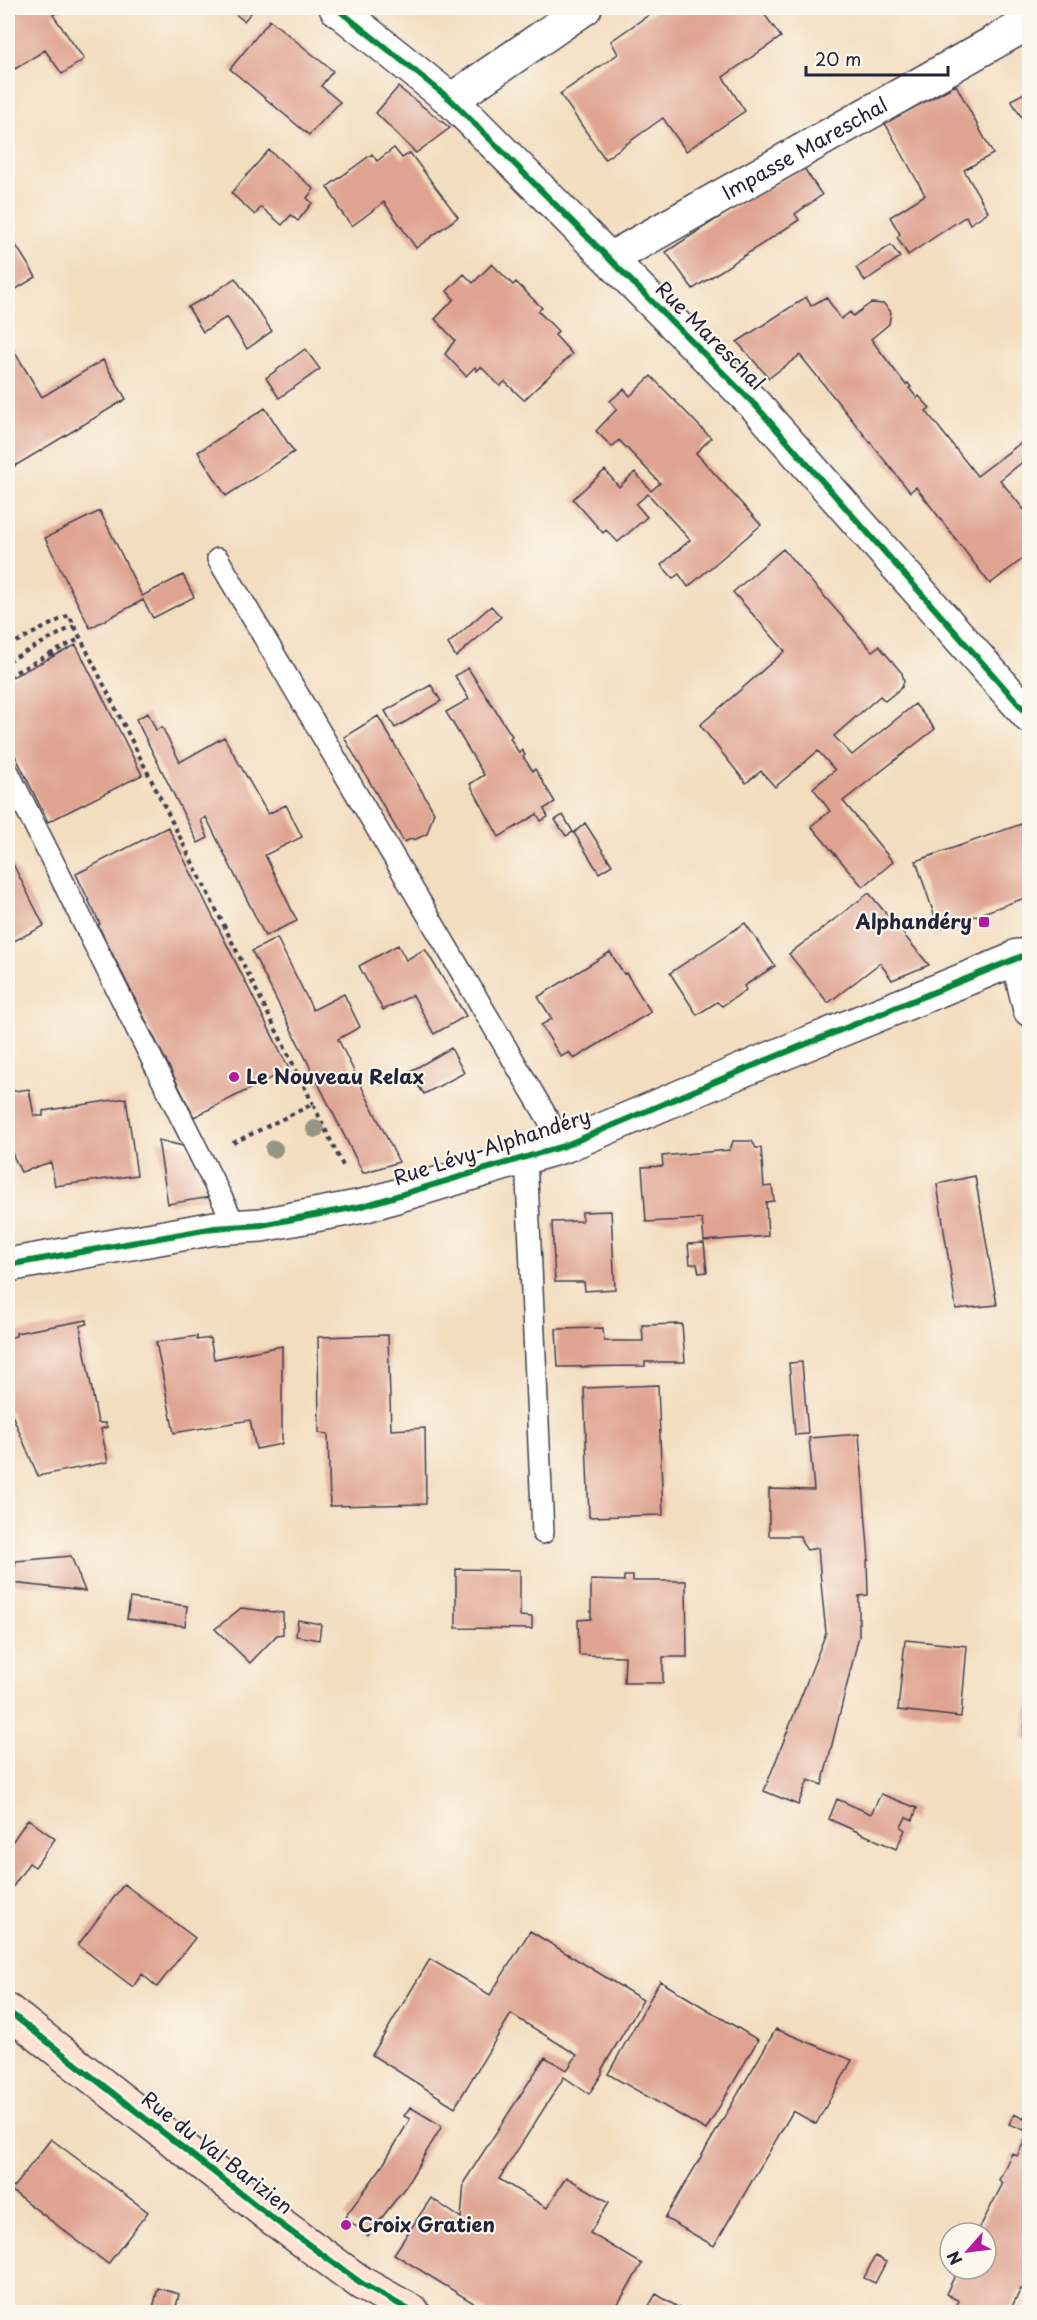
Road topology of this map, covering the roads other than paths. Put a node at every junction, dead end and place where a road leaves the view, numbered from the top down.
1 (336, 8) edge
2 (585, 8) edge
3 (1029, 22) edge
4 (452, 100) junction
5 (610, 259) junction
6 (218, 559) dead end
7 (1029, 717) edge
8 (8, 772) edge
9 (16, 801) edge
10 (1023, 955) edge
11 (1029, 1010) edge
12 (564, 1146) junction
13 (526, 1157) junction
14 (236, 1227) junction
15 (8, 1265) edge
16 (543, 1533) dead end
17 (8, 2011) edge
18 (413, 2313) edge

1 - 4 street, Rue Mareschal
2 - 4 street
3 - 5 street, Impasse Mareschal
4 - 5 street, Rue Mareschal
5 - 7 street, Rue Mareschal
6 - 12 lane
8 - 9 lane
9 - 14 lane
10 - 11 street
10 - 12 street, Rue Lévy-Alphandéry
12 - 13 street, Rue Lévy-Alphandéry
13 - 14 street, Rue Lévy-Alphandéry
13 - 16 lane
14 - 15 street, Rue Lévy-Alphandéry
17 - 18 street, Rue du Val Barizien

